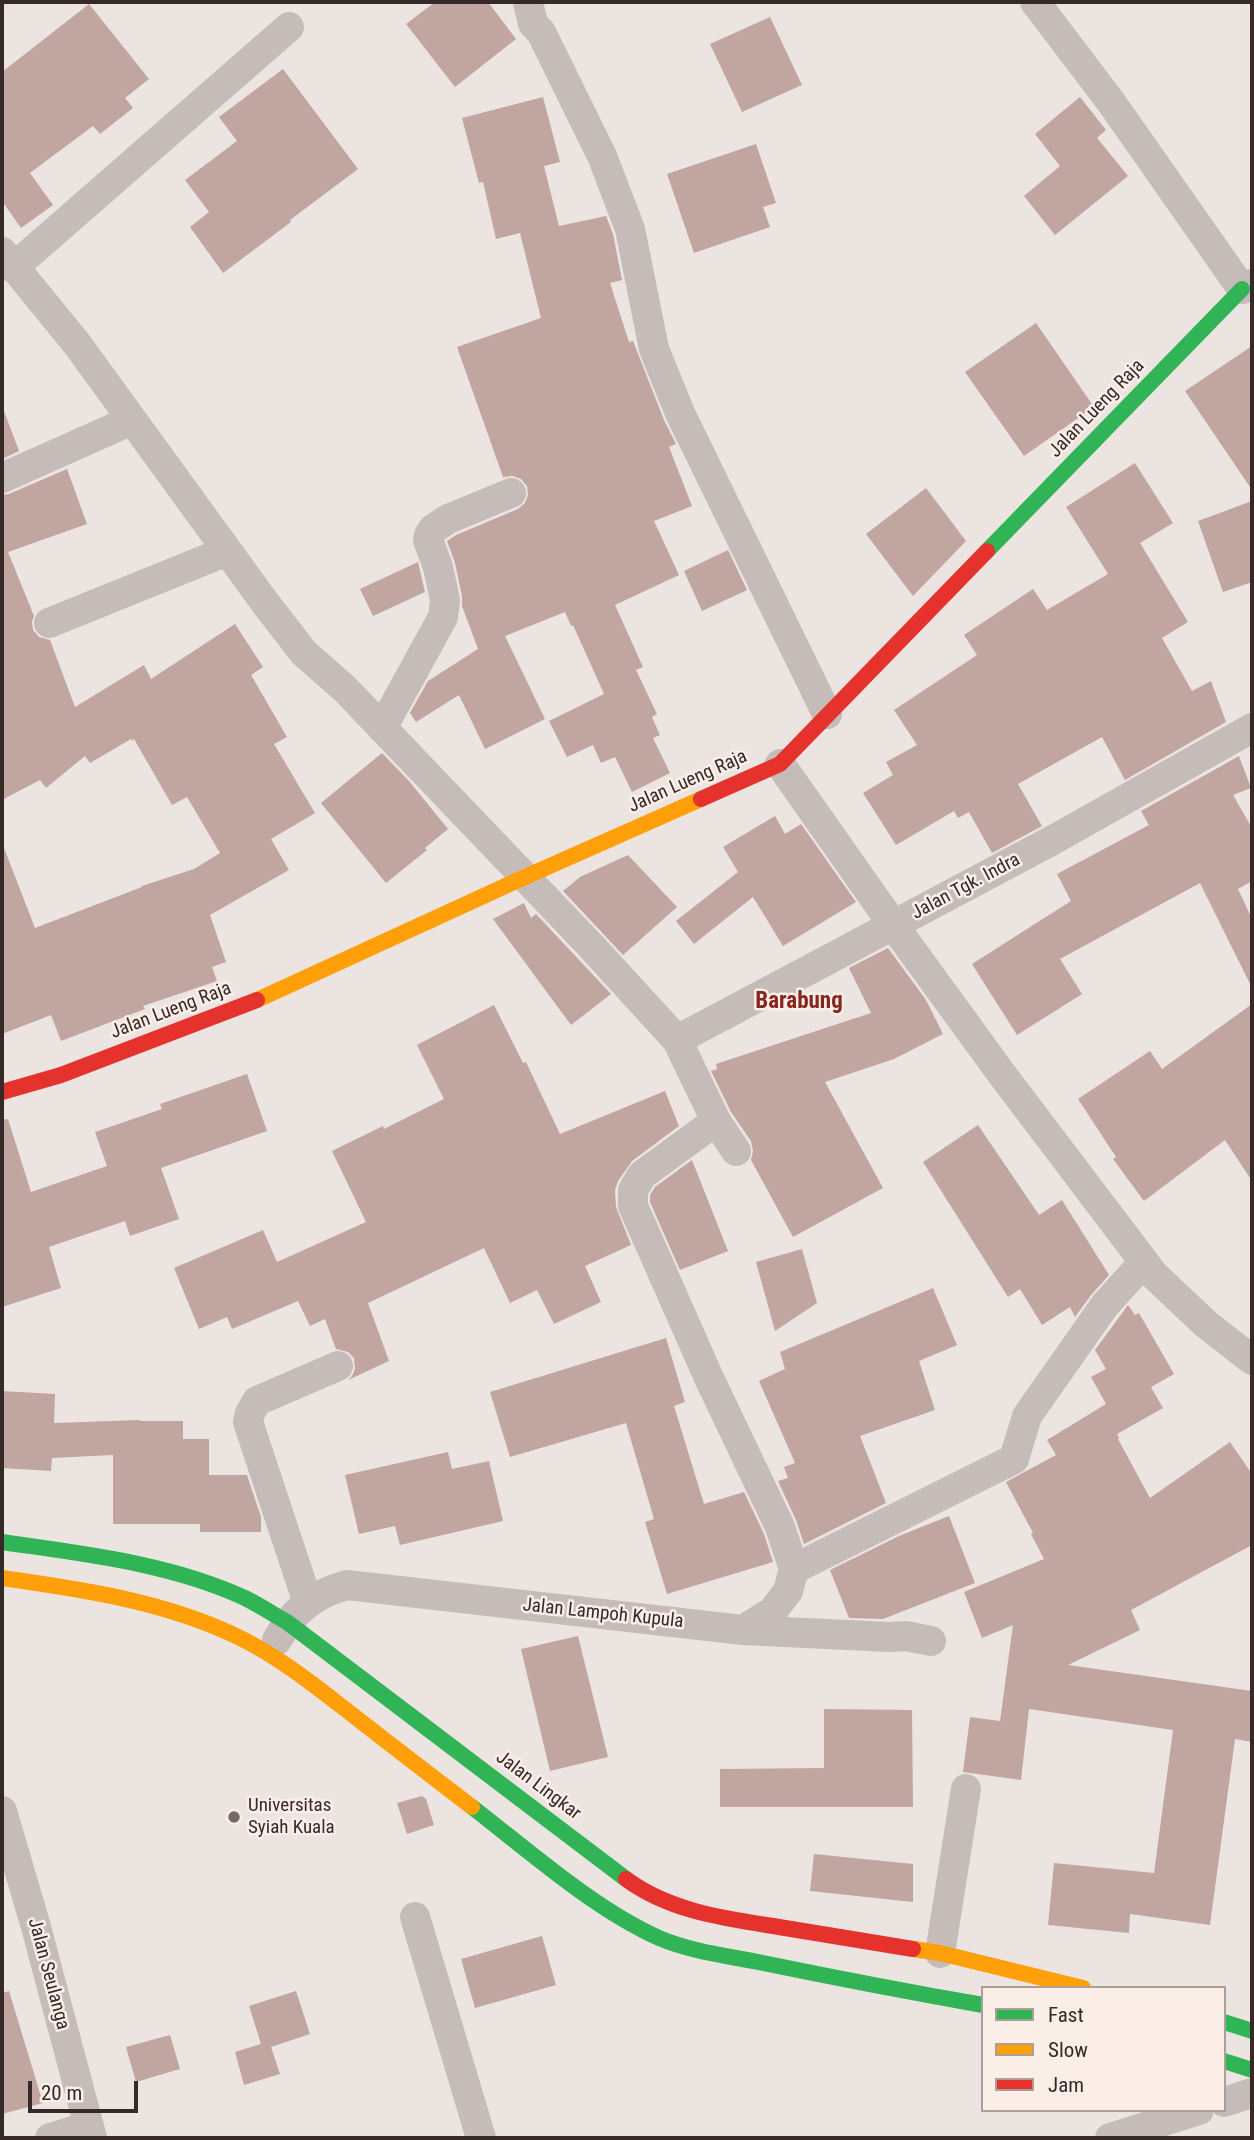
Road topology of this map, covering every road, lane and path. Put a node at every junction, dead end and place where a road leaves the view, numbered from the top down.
1 (528, 2) edge
2 (1035, 2) edge
3 (289, 27) dead end
4 (7, 260) edge
5 (1247, 287) edge
6 (132, 420) junction
7 (2, 478) edge
8 (511, 493) dead end
9 (227, 551) junction
10 (49, 623) dead end
11 (827, 714) junction
12 (382, 728) junction
13 (1252, 728) edge
14 (780, 764) junction
15 (524, 877) junction
16 (894, 926) junction
17 (677, 1040) junction
18 (2, 1092) edge
19 (716, 1121) junction
20 (736, 1151) dead end
21 (1144, 1262) junction
22 (1252, 1360) edge
23 (338, 1366) dead end
24 (2, 1542) edge
25 (794, 1569) junction
26 (2, 1578) edge
27 (297, 1613) junction
28 (743, 1630) junction
29 (931, 1641) dead end
30 (270, 1653) junction
31 (966, 1789) dead end
32 (2, 1811) edge
33 (415, 1917) dead end
34 (940, 1953) junction
35 (1075, 1986) edge
36 (981, 2006) edge
37 (1226, 2023) edge
38 (1252, 2031) edge
39 (1226, 2062) edge
40 (1252, 2070) edge
41 (1252, 2093) edge
42 (1226, 2101) edge
43 (1193, 2112) edge
44 (90, 2132) edge
45 (50, 2138) edge
46 (481, 2138) edge
47 (1110, 2138) edge

1 - 11 street
2 - 5 street
3 - 4 street
4 - 6 street
5 - 11 street, Jalan Lueng Raja
6 - 7 street
6 - 9 street
8 - 12 street
9 - 10 street
9 - 12 street
11 - 14 street, Jalan Lueng Raja
12 - 15 street
13 - 16 street, Jalan Tgk. Indra
14 - 15 street, Jalan Lueng Raja
14 - 16 street
15 - 17 street
15 - 18 street, Jalan Lueng Raja
16 - 17 street, Jalan Tgk. Indra
16 - 21 street
17 - 19 street
19 - 20 street
19 - 25 street
21 - 22 street
21 - 25 street
23 - 27 street
24 - 27 street, Jalan Lingkar
25 - 28 street
26 - 30 street
27 - 28 street, Jalan Lampoh Kupula
27 - 30 street
27 - 34 street, Jalan Lingkar
28 - 29 street, Jalan Lampoh Kupula
30 - 36 street
31 - 34 street
32 - 44 street, Jalan Seulanga
33 - 46 street
34 - 35 street, Jalan Lingkar
37 - 38 street
39 - 40 street
41 - 42 street
43 - 47 street
44 - 45 street

